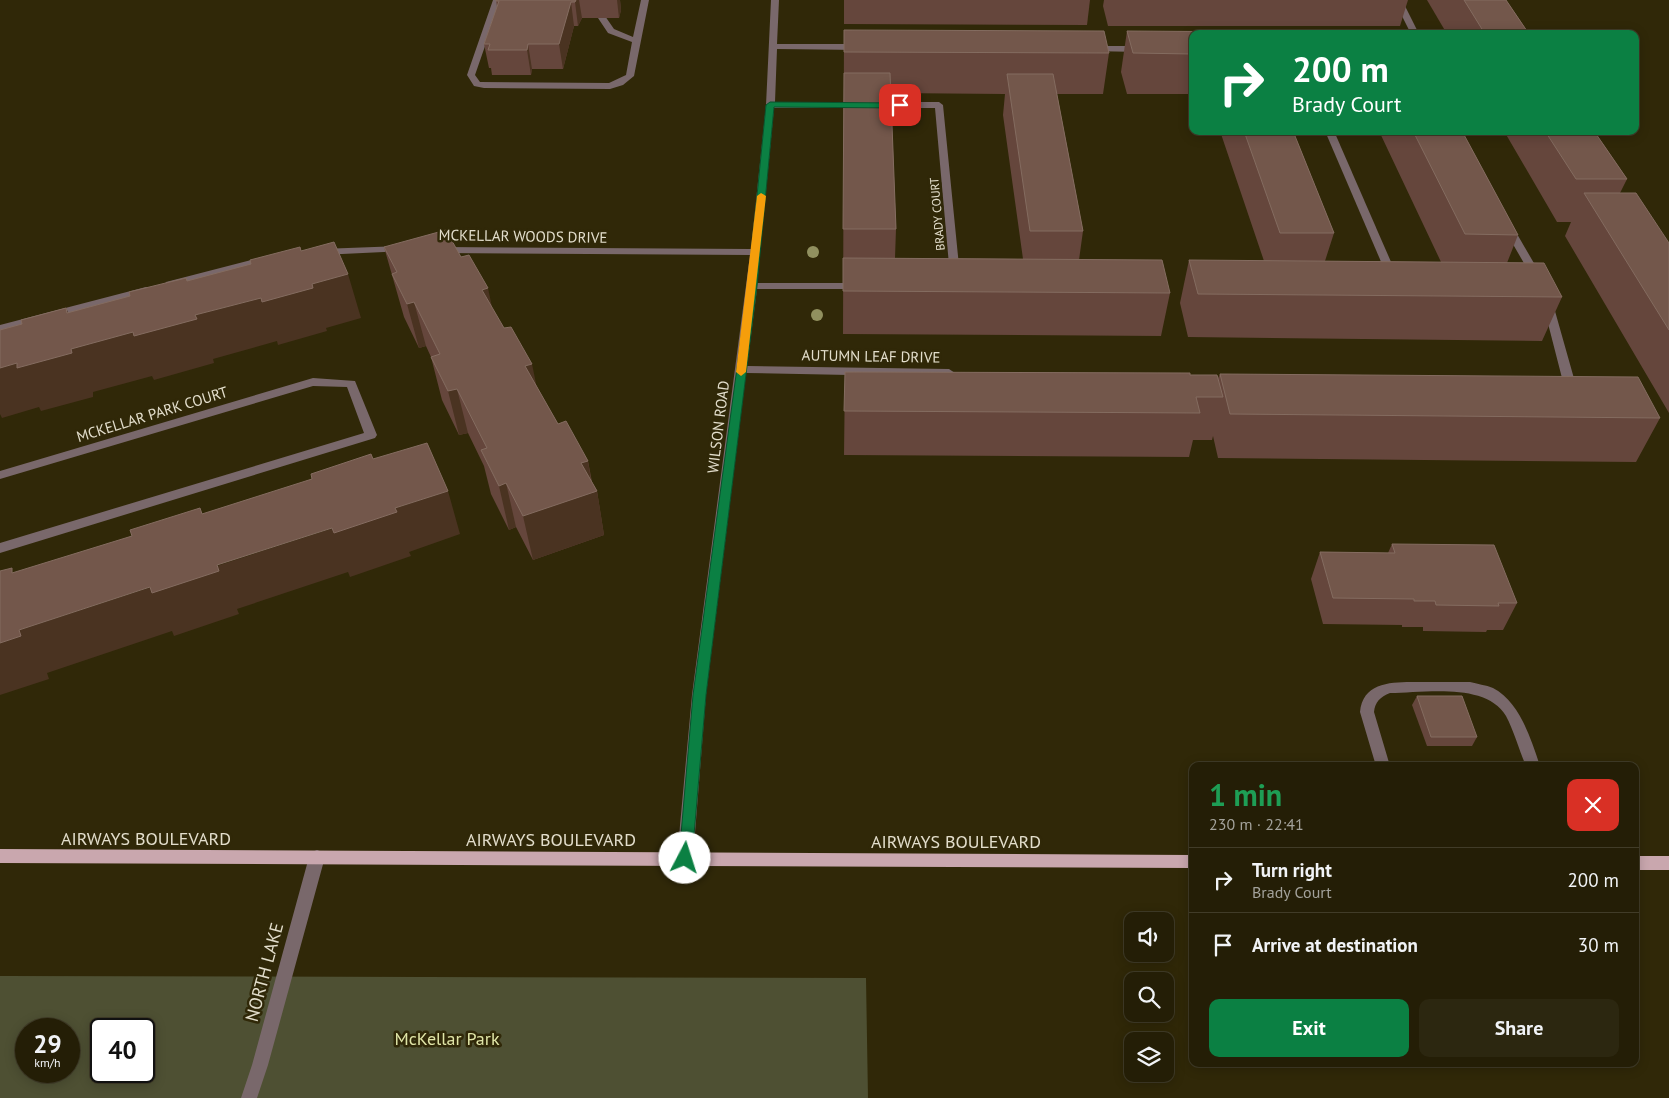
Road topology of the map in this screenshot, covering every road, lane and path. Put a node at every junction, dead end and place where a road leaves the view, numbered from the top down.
1 (497, 0) edge
2 (646, 0) edge
3 (775, 0) edge
4 (1398, 0) edge
5 (602, 18) dead end
6 (1413, 30) edge
7 (637, 41) junction
8 (772, 46) junction
9 (865, 47) edge
10 (1083, 49) edge
11 (1153, 49) edge
12 (770, 105) junction
13 (1331, 135) edge
14 (1501, 214) edge
15 (414, 250) edge
16 (433, 250) edge
17 (756, 252) junction
18 (306, 253) edge
19 (277, 256) edge
20 (752, 286) junction
21 (871, 286) edge
22 (947, 286) edge
23 (1396, 286) edge
24 (0, 328) edge
25 (742, 369) junction
26 (961, 373) edge
27 (1549, 382) edge
28 (0, 475) edge
29 (0, 548) edge
30 (1382, 762) edge
31 (1531, 762) edge
32 (0, 856) edge
33 (317, 857) junction
34 (685, 858) junction
35 (1189, 862) edge
36 (1639, 863) edge
37 (1669, 863) edge
38 (248, 1098) edge

1 - 7 street
2 - 7 street
3 - 8 street, WILSON ROAD
4 - 6 street
5 - 7 street
8 - 9 street
8 - 12 street, WILSON ROAD
10 - 11 street
12 - 17 street, WILSON ROAD
12 - 22 street, BRADY COURT
13 - 23 street
14 - 27 street
15 - 18 street
16 - 17 street, MCKELLAR WOODS DRIVE
17 - 20 street, WILSON ROAD
19 - 24 street
20 - 21 street
20 - 25 street, WILSON ROAD
25 - 26 street, AUTUMN LEAF DRIVE
25 - 34 street, WILSON ROAD
28 - 29 street, MCKELLAR PARK COURT
30 - 31 street
32 - 33 main road, AIRWAYS BOULEVARD
33 - 34 main road, AIRWAYS BOULEVARD
33 - 38 street, NORTH LAKE
34 - 35 main road, AIRWAYS BOULEVARD
36 - 37 main road

